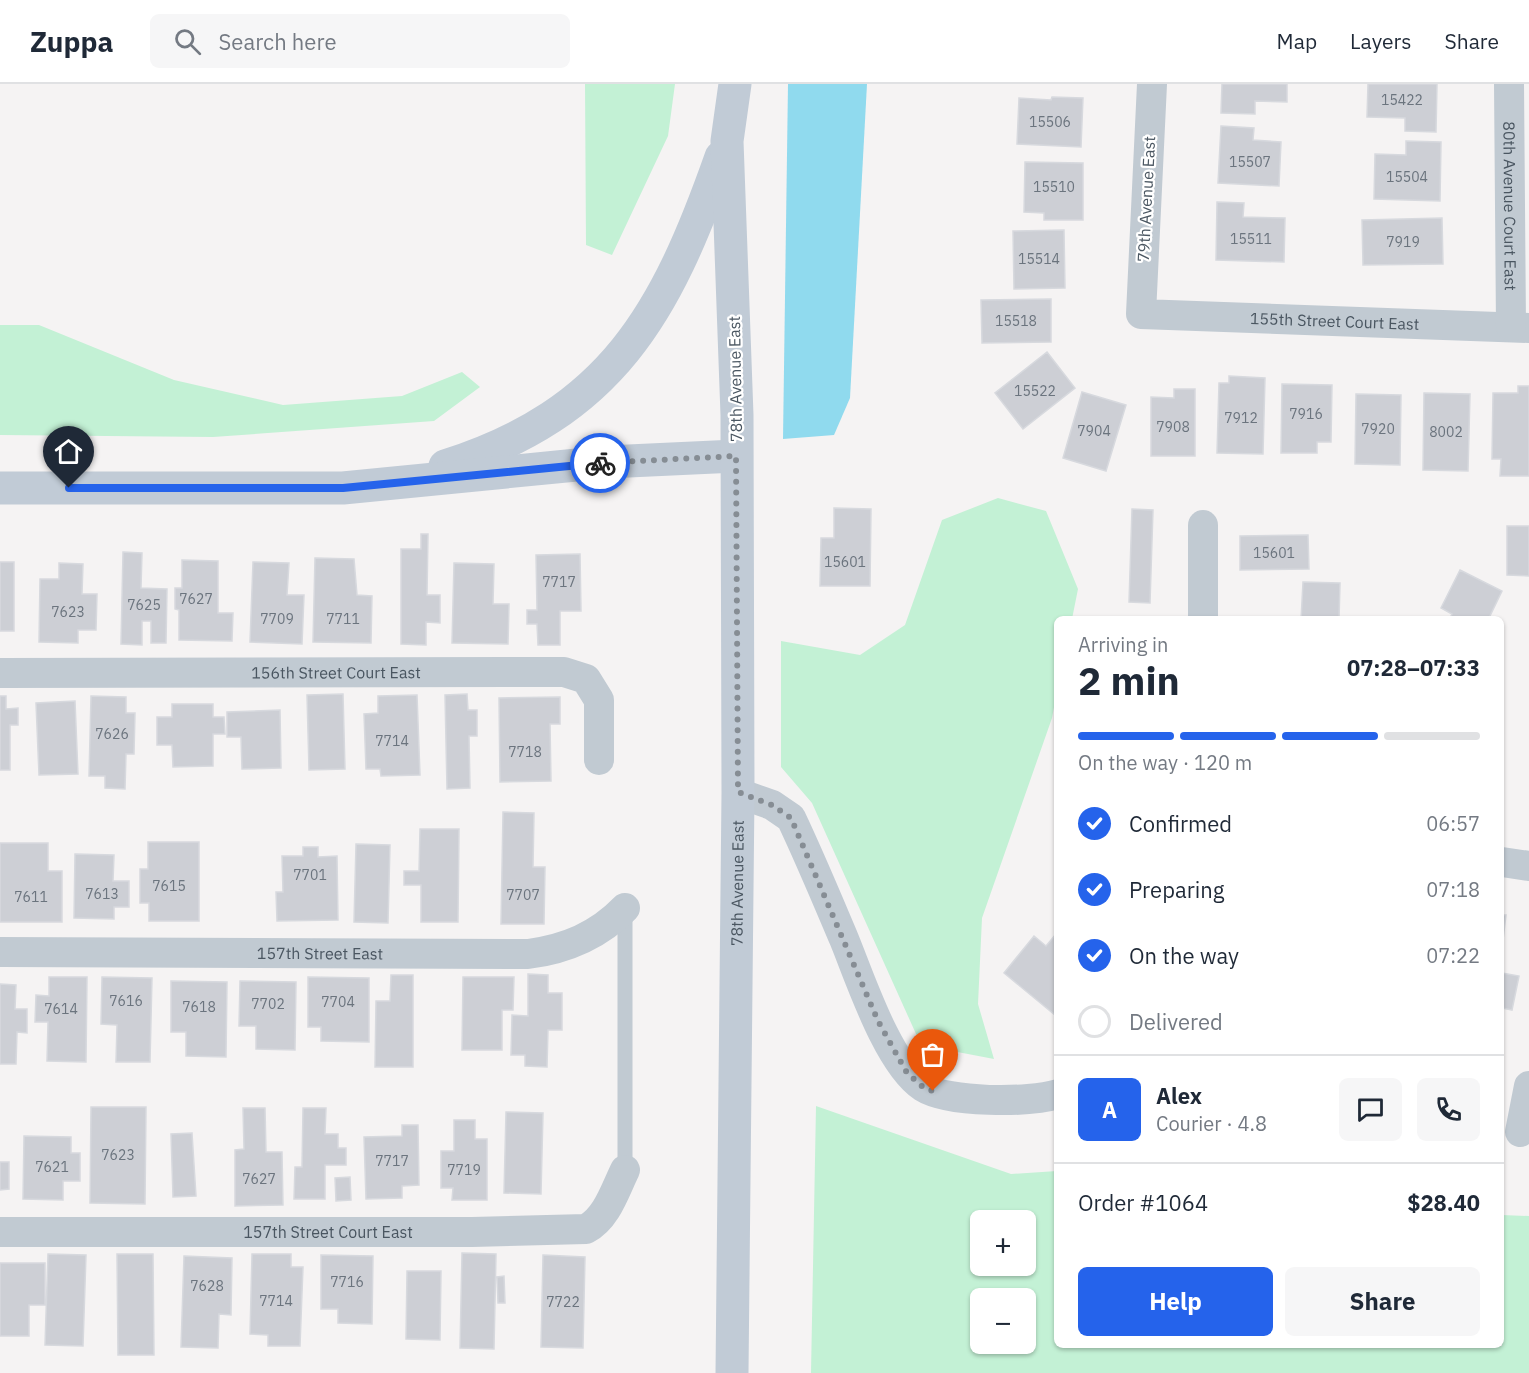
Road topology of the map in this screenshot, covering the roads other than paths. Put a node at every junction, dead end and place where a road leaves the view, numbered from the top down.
1 (735, 84) edge
2 (1152, 84) edge
3 (1509, 84) edge
4 (727, 141) junction
5 (1141, 314) joint
6 (1520, 328) edge
7 (736, 456) junction
8 (384, 485) junction
9 (0, 488) edge
10 (1203, 525) dead end
11 (1203, 616) edge
12 (0, 673) edge
13 (599, 760) dead end
14 (738, 792) junction
15 (1504, 862) edge
16 (1529, 866) edge
17 (625, 908) joint
18 (0, 952) edge
19 (1529, 1086) edge
20 (1054, 1094) edge
21 (1520, 1132) dead end
22 (625, 1170) joint
23 (0, 1232) edge
24 (732, 1373) edge

1 - 4 street, 78th Avenue East
2 - 5 street, 79th Avenue East
3 - 6 street, 80th Avenue Court East
4 - 7 street, 78th Avenue East
4 - 8 street, 78th Avenue East
5 - 6 street, 155th Street Court East
7 - 8 street
7 - 14 street, 78th Avenue East
8 - 9 street
10 - 11 street
12 - 13 street, 156th Street Court East
14 - 20 street
14 - 24 street, 78th Avenue East
15 - 16 street
17 - 18 street, 157th Street East
17 - 22 lane
19 - 21 street
22 - 23 street, 157th Street Court East

